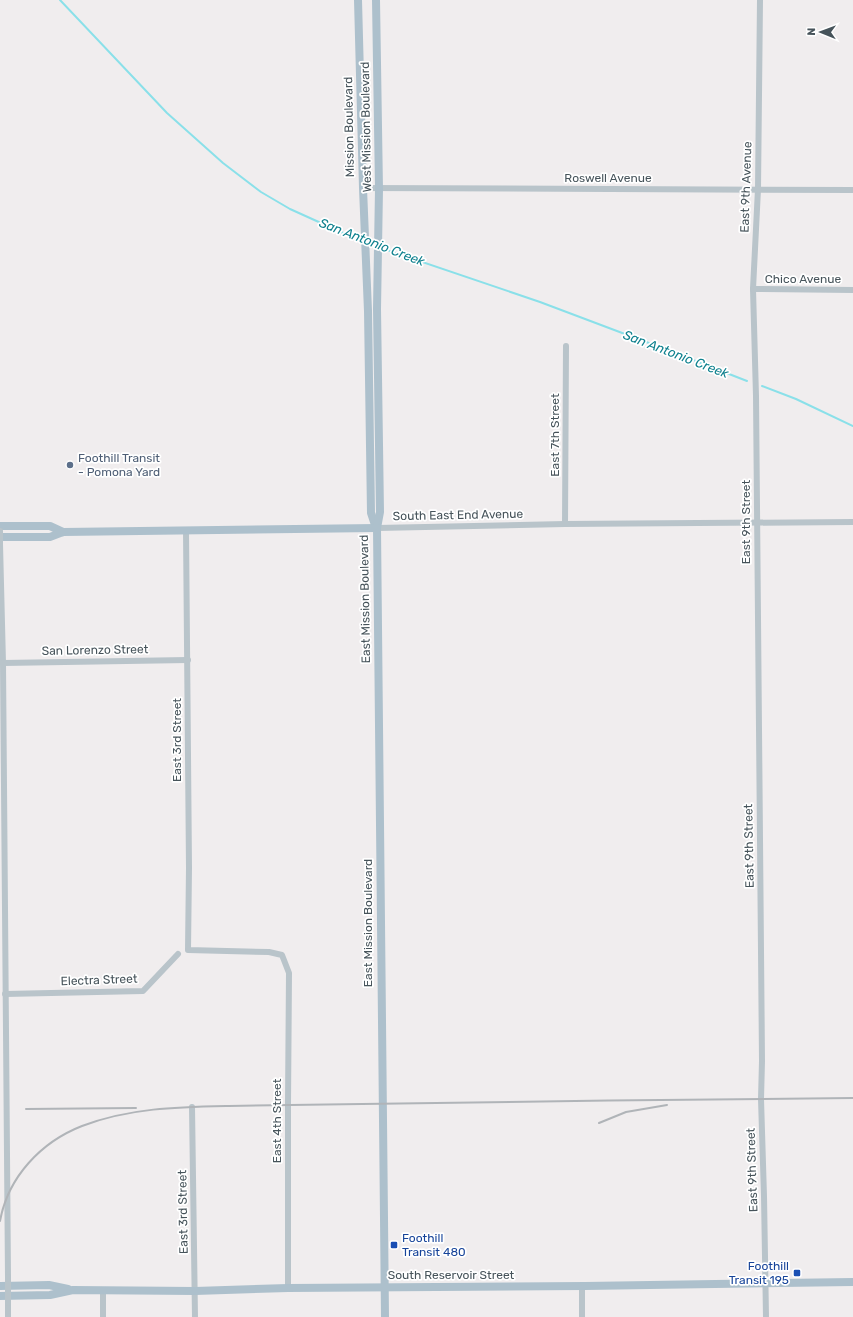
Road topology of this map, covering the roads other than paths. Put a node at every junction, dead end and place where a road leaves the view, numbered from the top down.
1 (358, 0) edge
2 (376, 0) edge
3 (760, 0) edge
4 (363, 188) junction
5 (379, 189) junction
6 (758, 189) junction
7 (853, 190) edge
8 (366, 253) joint
9 (378, 254) joint
10 (753, 289) junction
11 (853, 290) edge
12 (566, 346) dead end
13 (756, 375) joint
14 (757, 522) junction
15 (853, 522) edge
16 (565, 524) junction
17 (0, 526) edge
18 (377, 528) junction
19 (186, 530) junction
20 (0, 531) edge
21 (63, 532) junction
22 (0, 537) edge
23 (0, 544) edge
24 (188, 660) junction
25 (3, 662) junction
26 (178, 954) dead end
27 (282, 955) joint
28 (5, 994) junction
29 (192, 1107) dead end
30 (853, 1282) edge
31 (765, 1284) junction
32 (0, 1286) edge
33 (582, 1286) junction
34 (385, 1287) junction
35 (288, 1288) junction
36 (73, 1290) junction
37 (103, 1290) junction
38 (195, 1291) junction
39 (0, 1296) edge
40 (8, 1317) edge
41 (103, 1317) edge
42 (195, 1317) edge
43 (385, 1317) edge
44 (582, 1317) edge
45 (766, 1317) edge

1 - 4 main road, Mission Boulevard
2 - 5 main road, West Mission Boulevard
3 - 6 street, East 9th Avenue
4 - 5 street, Roswell Avenue
4 - 8 main road, Mission Boulevard
5 - 6 street, Roswell Avenue
5 - 9 main road, West Mission Boulevard
6 - 7 street, Roswell Avenue
6 - 10 street, East 9th Avenue
8 - 18 main road, East Mission Boulevard
9 - 18 main road, East Mission Boulevard
10 - 11 street, Chico Avenue
10 - 13 street, East 9th Avenue
12 - 16 street, East 7th Street
13 - 14 street, East 9th Street
14 - 15 street, South East End Avenue
14 - 16 street, South East End Avenue
14 - 31 street, East 9th Street
16 - 18 street, South East End Avenue
17 - 21 main road
18 - 19 main road, South East End Avenue
18 - 34 main road, East Mission Boulevard
19 - 21 main road, South East End Avenue
19 - 24 street, East 3rd Street
20 - 23 street, bridge
21 - 22 main road
23 - 25 street
24 - 25 street, San Lorenzo Street
24 - 27 street, East 3rd Street
25 - 28 street
26 - 28 street, Electra Street
27 - 35 street, East 4th Street
28 - 40 street, bridge
29 - 38 street, East 3rd Street
30 - 31 main road, South Reservoir Street
31 - 33 main road, South Reservoir Street
31 - 45 street, East 9th Street
32 - 36 main road
33 - 34 main road, South Reservoir Street
33 - 44 street
34 - 35 main road, South Reservoir Street
34 - 43 main road, East Mission Boulevard
35 - 38 main road, South Reservoir Street
36 - 37 main road, South Reservoir Street
36 - 39 main road, South Reservoir Street
37 - 38 main road, South Reservoir Street
37 - 41 street
38 - 42 street, East 3rd Street

